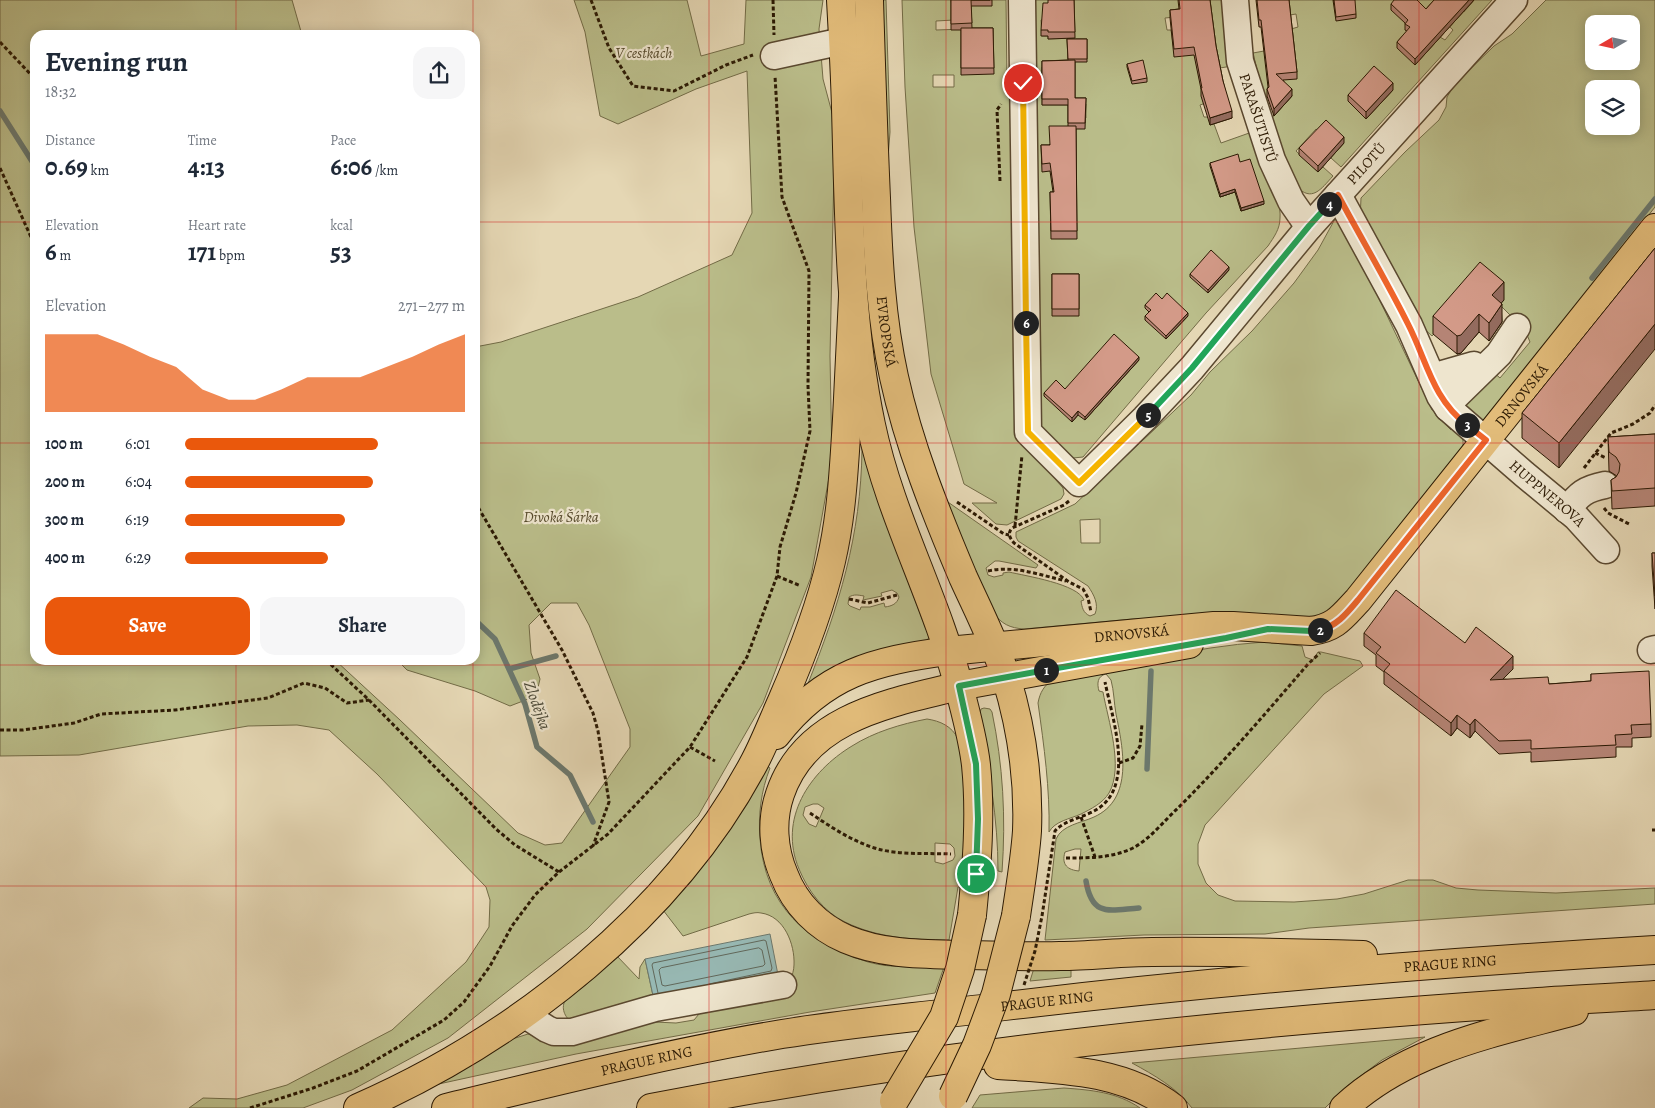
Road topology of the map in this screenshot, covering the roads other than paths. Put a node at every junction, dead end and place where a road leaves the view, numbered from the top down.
1 (841, 0) edge
2 (869, 0) edge
3 (1022, 0) edge
4 (1235, 0) edge
5 (1514, 0) edge
6 (843, 41) junction
7 (774, 56) road end
8 (1338, 195) junction
9 (1309, 226) junction
10 (1655, 228) edge
11 (853, 297) junction
12 (1517, 327) dead end
13 (1474, 365) dead end
14 (1432, 378) junction
15 (1448, 408) junction
16 (1486, 440) junction
17 (1604, 496) road end
18 (1566, 510) junction
19 (1606, 550) dead end
20 (1268, 629) junction
21 (994, 646) junction
22 (948, 651) junction
23 (1006, 677) junction
24 (959, 686) junction
25 (756, 760) junction
26 (1655, 950) edge
27 (1532, 957) junction
28 (783, 985) dead end
29 (1655, 995) edge
30 (1624, 997) junction
31 (524, 1014) junction
32 (916, 1063) junction
33 (949, 1102) edge
34 (892, 1105) edge
35 (358, 1108) edge
36 (446, 1108) edge
37 (651, 1108) edge
38 (1173, 1108) edge
39 (1344, 1108) edge

1 - 6 main road, EVROPSKÁ
2 - 21 main road, EVROPSKÁ
3 - 9 street, PILOTŮ
4 - 9 street, PARAŠUTISTŮ
5 - 8 street, PILOTŮ
6 - 7 street
6 - 11 main road, EVROPSKÁ
8 - 9 street, PILOTŮ
8 - 14 street, HUPPNEROVA
10 - 16 main road, DRNOVSKÁ
11 - 22 main road, EVROPSKÁ
11 - 25 main road
12 - 15 street
13 - 14 street
14 - 15 street, HUPPNEROVA
15 - 16 street, HUPPNEROVA
16 - 18 street, HUPPNEROVA
16 - 20 main road, DRNOVSKÁ
17 - 18 street
18 - 19 street, HUPPNEROVA
20 - 21 main road, DRNOVSKÁ
20 - 23 main road, DRNOVSKÁ
21 - 22 main road, DRNOVSKÁ
21 - 23 main road, EVROPSKÁ
22 - 24 main road, EVROPSKÁ
22 - 25 main road, DRNOVSKÁ
23 - 24 main road, DRNOVSKÁ
23 - 33 main road, EVROPSKÁ, bridge
24 - 27 main road, DRNOVSKÁ
24 - 34 main road, EVROPSKÁ, bridge
25 - 31 main road
26 - 27 main road, PRAGUE RING
27 - 36 main road, PRAGUE RING
28 - 31 street
29 - 30 main road
30 - 32 main road
30 - 39 main road
31 - 35 main road
32 - 37 main road
32 - 38 main road

